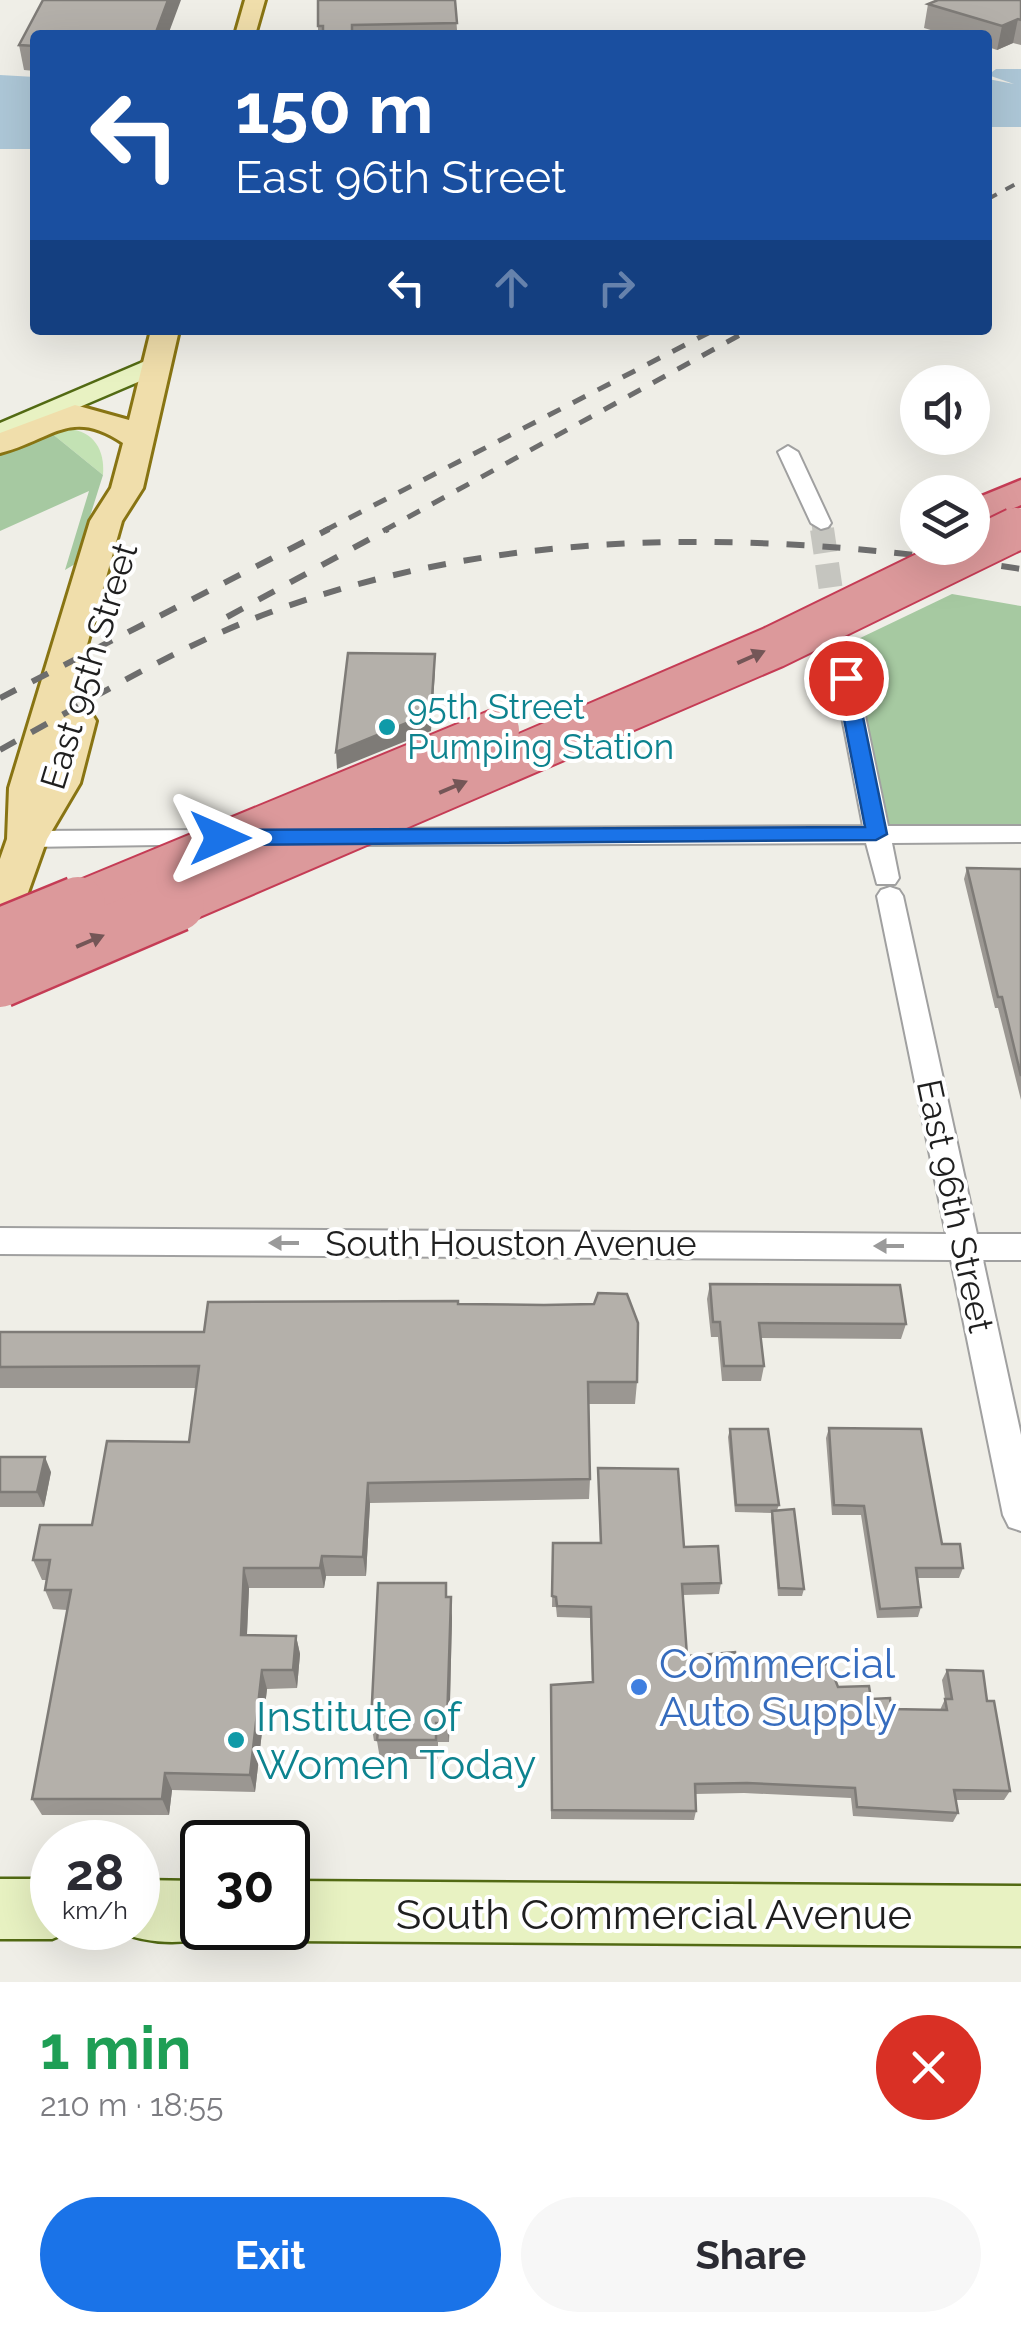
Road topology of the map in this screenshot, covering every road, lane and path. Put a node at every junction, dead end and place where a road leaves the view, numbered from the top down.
1 (255, 0) edge
2 (246, 30) edge
3 (164, 335) edge
4 (157, 364) junction
5 (0, 433) edge
6 (138, 440) junction
7 (0, 444) edge
8 (788, 452) dead end
9 (1021, 491) edge
10 (990, 506) edge
11 (820, 524) tunnel mouth
12 (1021, 526) edge
13 (900, 550) edge
14 (838, 639) tunnel mouth
15 (876, 834) junction
16 (1021, 834) edge
17 (28, 839) junction
18 (0, 915) edge
19 (0, 936) edge
20 (0, 980) edge
21 (0, 1241) edge
22 (964, 1247) junction
23 (1021, 1247) edge
24 (1021, 1515) edge
25 (0, 1909) edge
26 (30, 1910) edge
27 (310, 1911) edge
28 (1021, 1916) edge

1 - 2 main road
3 - 4 main road, East 95th Street
4 - 5 main road
4 - 6 main road, East 95th Street
6 - 7 main road
6 - 17 main road, East 95th Street
8 - 11 street
9 - 10 highway
20 -> 12 highway, bridge
13 - 19 highway, bridge
14 - 15 street, East 96th Street
15 - 16 street
15 - 17 street
15 - 22 street, East 96th Street
17 - 18 main road, East 95th Street
22 -> 21 street, South Houston Avenue
22 - 23 street, South Houston Avenue
22 - 24 street, East 96th Street
25 - 26 main road
27 - 28 main road, South Commercial Avenue

